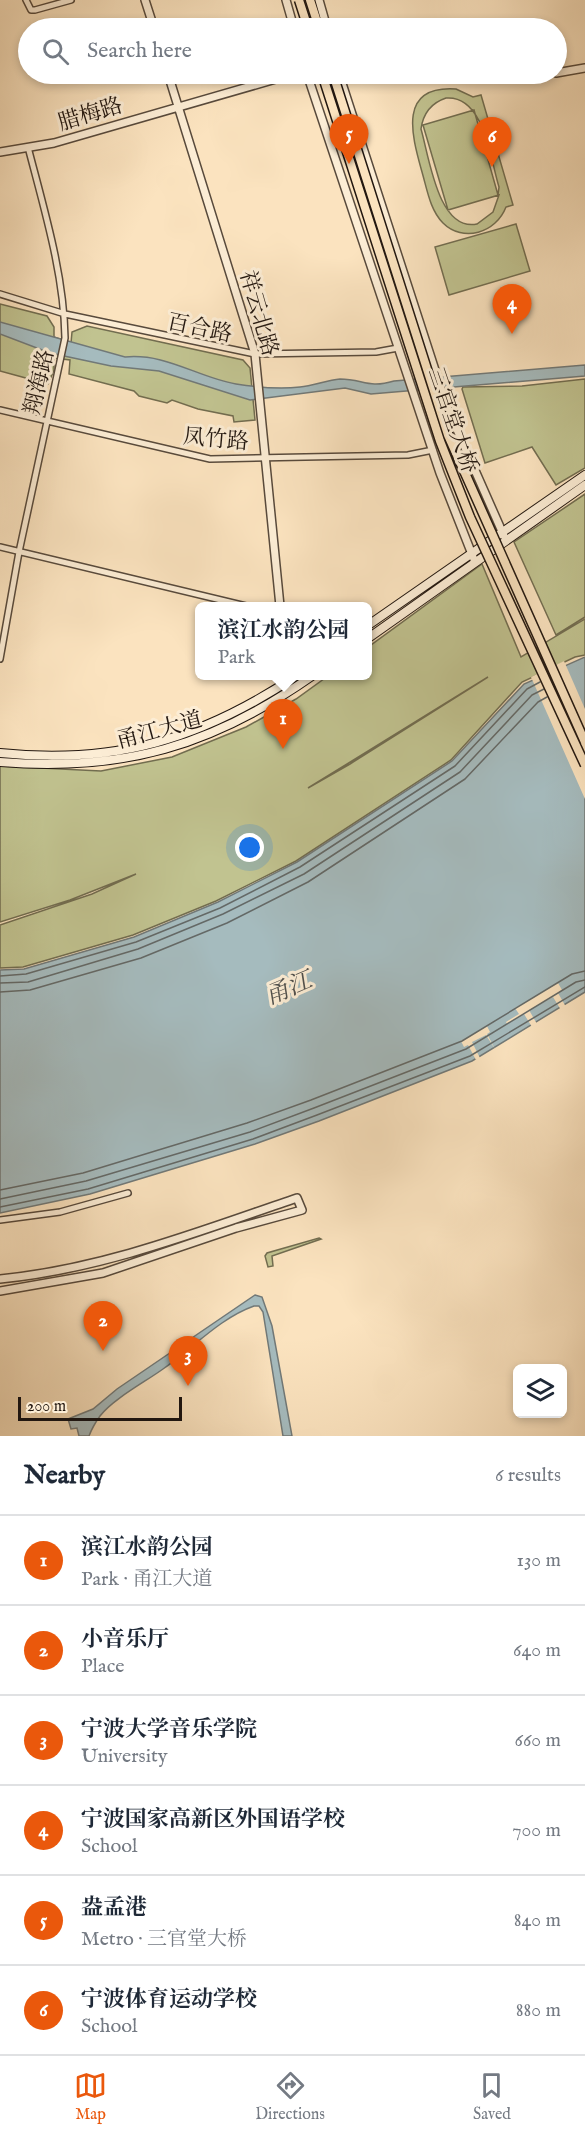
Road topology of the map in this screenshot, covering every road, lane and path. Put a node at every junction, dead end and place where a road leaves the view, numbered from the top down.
1 (26, 0) edge
2 (71, 0) edge
3 (145, 0) edge
4 (286, 0) edge
5 (299, 0) edge
6 (310, 0) edge
7 (319, 0) edge
8 (151, 18) edge
9 (291, 18) edge
10 (305, 18) edge
11 (316, 18) edge
12 (324, 18) edge
13 (585, 68) edge
14 (567, 71) edge
15 (171, 84) edge
16 (256, 84) edge
17 (310, 84) edge
18 (325, 84) edge
19 (336, 84) edge
20 (342, 84) edge
21 (178, 105) junction
22 (28, 147) junction
23 (0, 152) edge
24 (0, 294) edge
25 (65, 314) junction
26 (398, 348) junction
27 (255, 354) junction
28 (0, 410) edge
29 (46, 421) junction
30 (433, 450) junction
31 (267, 458) junction
32 (585, 475) edge
33 (585, 484) edge
34 (502, 532) junction
35 (507, 540) junction
36 (0, 547) edge
37 (19, 552) junction
38 (471, 553) junction
39 (475, 562) junction
40 (229, 602) edge
41 (280, 602) edge
42 (372, 623) edge
43 (372, 635) edge
44 (0, 659) edge
45 (285, 680) edge
46 (286, 680) edge
47 (305, 680) edge
48 (287, 693) junction
49 (585, 742) edge
50 (0, 753) edge
51 (0, 762) edge
52 (585, 765) edge
53 (128, 1193) dead end
54 (0, 1220) edge
55 (0, 1279) edge
56 (0, 1291) edge

1 - 2 street
3 - 8 street
4 - 9 street
5 - 10 main road, bridge
6 - 11 main road
7 - 12 street
13 - 14 street
15 - 21 street, 祥云北路
16 - 21 street, 腊梅路
17 - 26 street
18 - 52 main road, 三官堂大桥, bridge
19 - 49 main road, 三官堂大桥, bridge
20 - 34 street
21 - 22 street, 腊梅路
21 - 27 street, 祥云北路
22 - 23 street, 腊梅路
22 - 25 street, 翔海路
24 - 25 street, 百合路
25 - 27 street, 百合路
25 - 29 street, 翔海路
26 - 27 street, 百合路
26 - 30 street
27 - 31 street, 祥云北路
28 - 29 street, 凤竹路
29 - 31 street, 凤竹路
29 - 37 street, 翔海路
30 - 31 street, 凤竹路
30 - 38 street
31 - 41 street, 祥云北路
32 - 34 main road
33 - 35 main road
34 - 35 street
34 - 38 main road
35 - 39 main road
36 - 37 street
37 - 40 street
37 - 44 street, 翔海路
38 - 39 street
38 - 42 main road
39 - 43 main road
45 - 50 main road, 甬江大道
46 - 48 street
47 - 48 main road, 甬江大道
48 - 51 main road, 甬江大道
53 - 54 street
55 - 56 street

